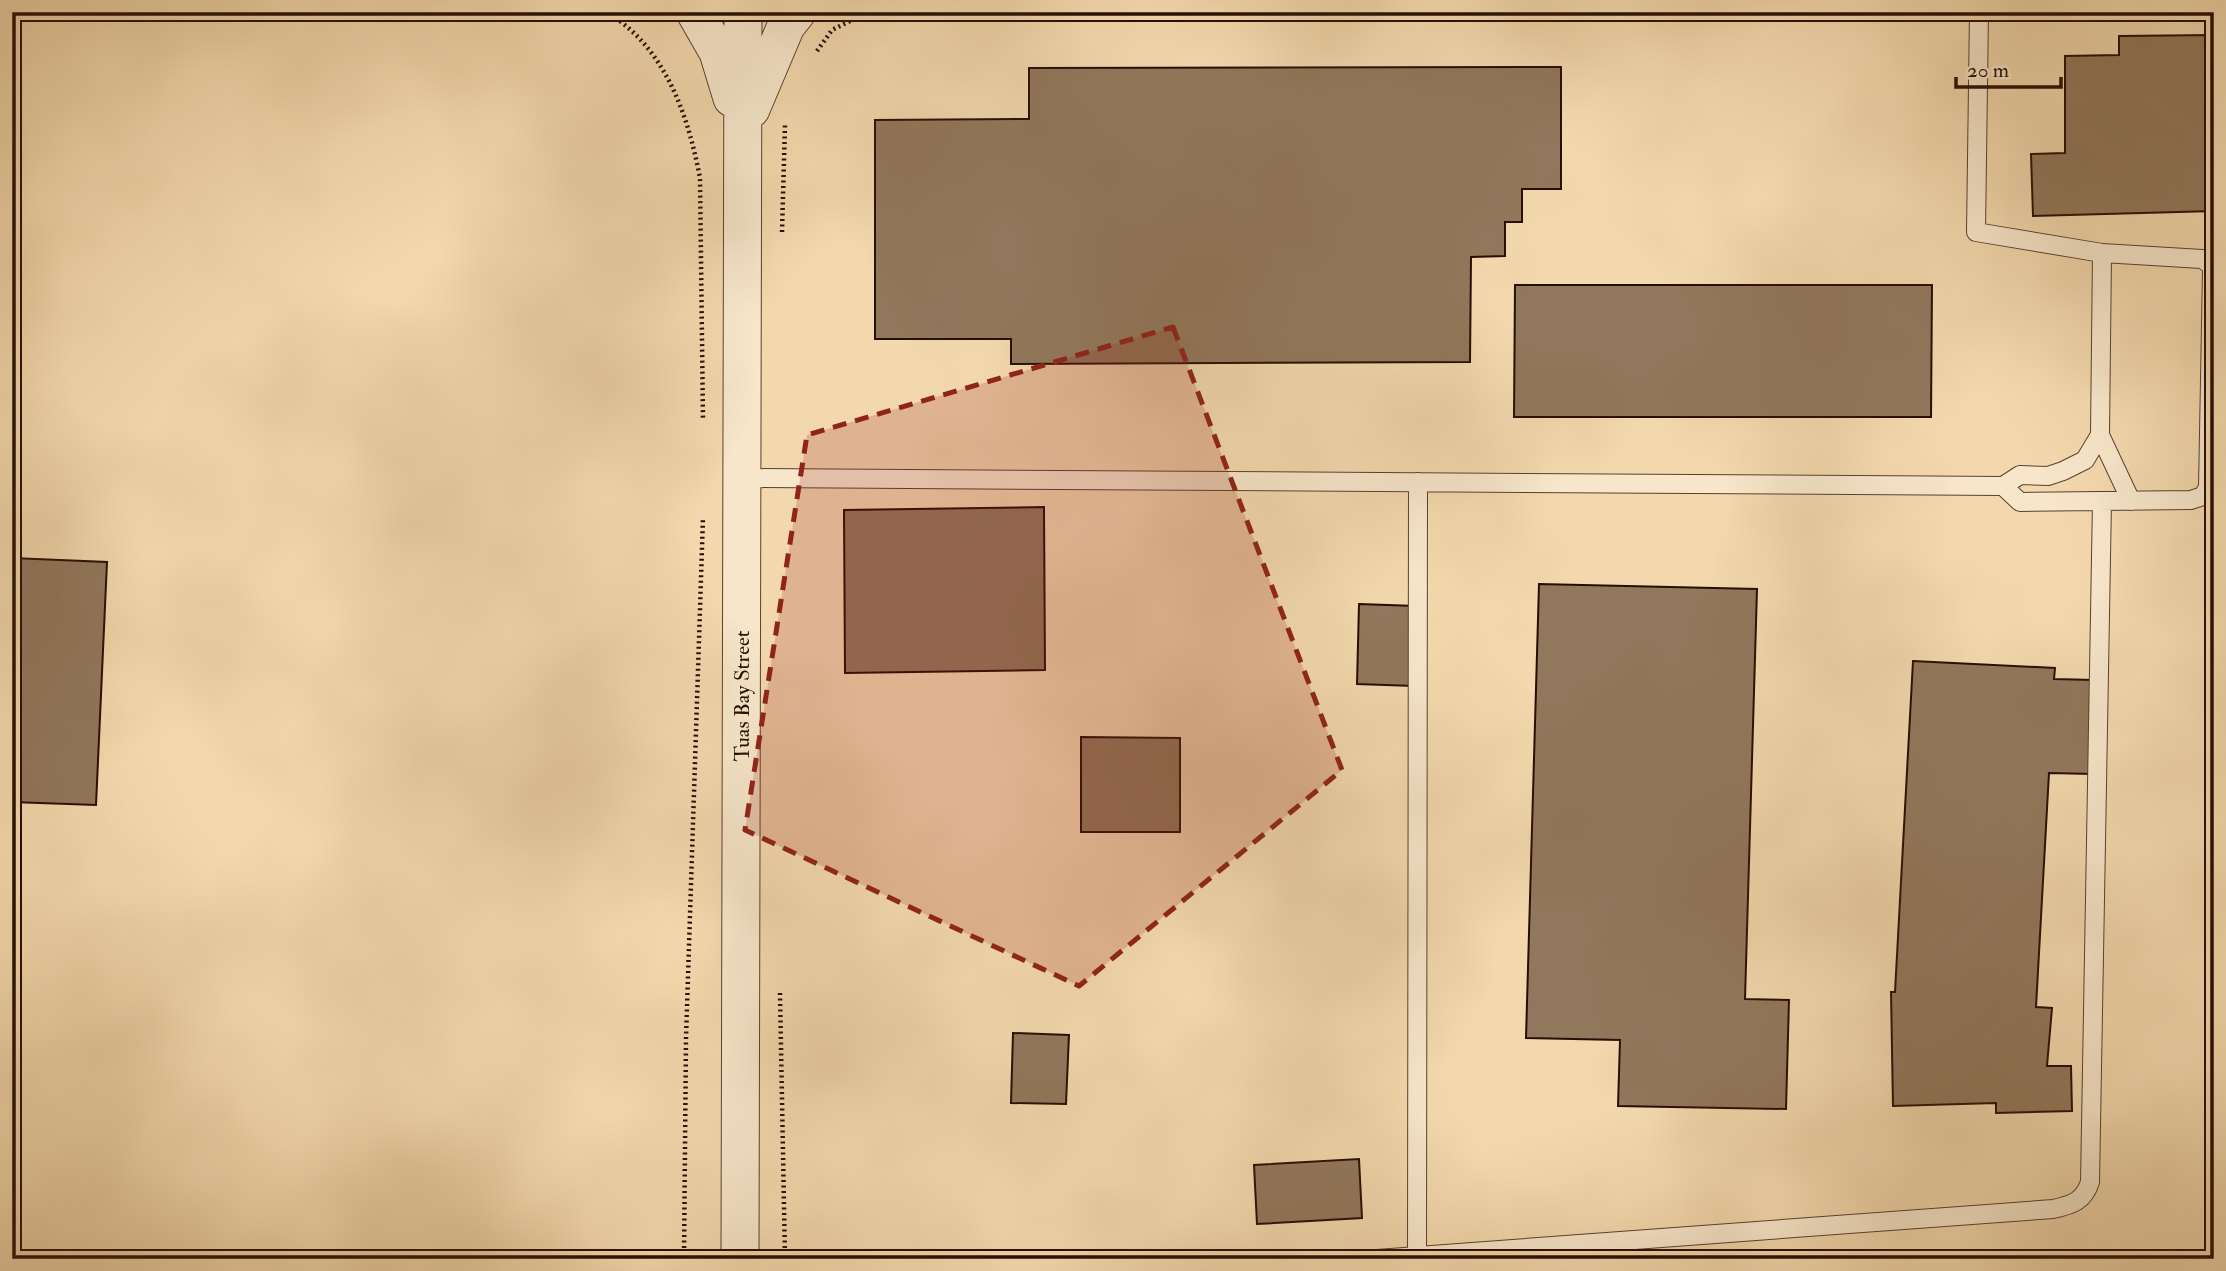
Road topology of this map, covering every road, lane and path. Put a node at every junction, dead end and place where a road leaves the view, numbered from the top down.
1 (239, 12) edge
2 (606, 12) edge
3 (695, 12) edge
4 (743, 12) edge
5 (797, 12) edge
6 (868, 12) edge
7 (1979, 12) edge
8 (12, 20) edge
9 (811, 58) dead end
10 (787, 116) dead end
11 (743, 132) junction
12 (782, 241) dead end
13 (2102, 253) junction
14 (703, 432) dead end
15 (2100, 435) junction
16 (743, 478) junction
17 (1418, 482) junction
18 (2003, 486) junction
19 (2102, 501) junction
20 (2131, 501) junction
21 (703, 506) dead end
22 (780, 985) dead end
23 (1417, 1256) junction
24 (684, 1259) edge
25 (740, 1259) edge
26 (785, 1259) edge
27 (1377, 1259) edge

1 - 8 path
2 - 14 path
3 - 11 street, Tuas Bay Street
4 - 11 street, Tuas Bay Street
5 - 11 street, Tuas Bay Street
6 - 9 path
7 - 13 lane
10 - 12 path
11 - 16 street, Tuas Bay Street
13 - 15 lane
13 - 20 lane
15 - 18 lane
15 - 20 lane
16 - 17 lane
16 - 25 street, Tuas Bay Street
17 - 18 lane
17 - 23 lane
18 - 19 lane
19 - 20 lane
19 - 23 lane
21 - 24 path
22 - 26 path
23 - 27 lane

